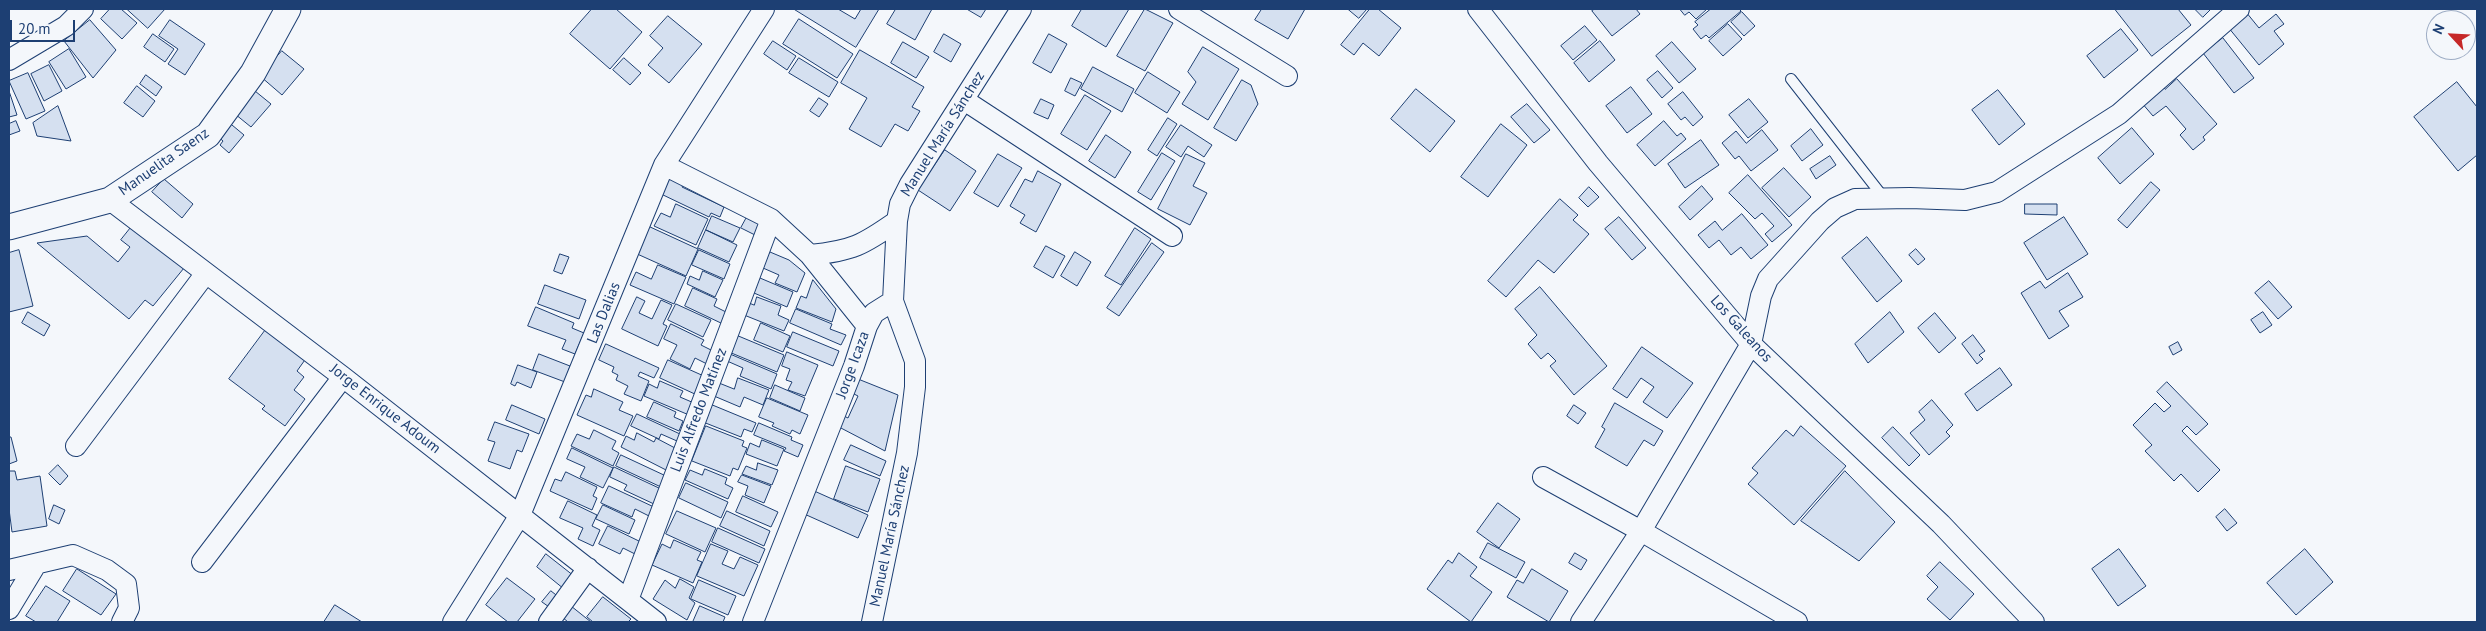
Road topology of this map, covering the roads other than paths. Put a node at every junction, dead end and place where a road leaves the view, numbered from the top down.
1 (83, 9) edge
2 (288, 9) edge
3 (764, 9) edge
4 (1021, 9) edge
5 (1179, 9) edge
6 (1478, 9) edge
7 (2239, 9) edge
8 (9, 60) edge
9 (1288, 76) dead end
10 (1791, 79) dead end
11 (964, 100) junction
12 (664, 165) junction
13 (1884, 198) junction
14 (110, 200) junction
15 (771, 219) junction
16 (898, 221) junction
17 (9, 227) edge
18 (1172, 236) dead end
19 (810, 254) junction
20 (206, 273) junction
21 (893, 301) junction
22 (867, 326) junction
23 (1752, 344) junction
24 (343, 377) junction
25 (76, 446) dead end
26 (1543, 477) dead end
27 (520, 515) junction
28 (1641, 531) junction
29 (202, 562) dead end
30 (36, 566) junction
31 (588, 568) junction
32 (9, 570) edge
33 (628, 600) junction
34 (9, 609) edge
35 (122, 622) edge
36 (453, 622) edge
37 (549, 622) edge
38 (656, 622) edge
39 (753, 622) edge
40 (872, 622) edge
41 (1582, 622) edge
42 (1797, 622) edge
43 (2034, 622) edge

1 - 8 street
2 - 14 street, Manuelita Saenz
3 - 12 street, Las Dalias
4 - 11 street, Manuel María Sánchez
5 - 9 street
6 - 23 street, Los Galeanos
7 - 13 street
10 - 13 lane
11 - 16 street, Manuel María Sánchez
11 - 18 street
12 - 15 street, Jorge Icaza
12 - 27 street, Las Dalias
13 - 23 street
14 - 17 street, Manuelita Saenz
14 - 20 street, Jorge Enrique Adoum
15 - 19 street, Jorge Icaza
15 - 33 street, Luis Alfredo Matínez
16 - 19 street
16 - 21 street, Manuel María Sánchez
19 - 22 street, Jorge Icaza
20 - 24 street, Jorge Enrique Adoum
20 - 25 street
21 - 22 street
21 - 40 street, Manuel María Sánchez
22 - 39 street, Jorge Icaza
23 - 28 street
23 - 43 street, Los Galeanos
24 - 27 street, Jorge Enrique Adoum
24 - 29 street
26 - 28 street
27 - 31 street, Jorge Enrique Adoum
27 - 36 street, Las Dalias
28 - 41 street
28 - 42 street
30 - 32 street
30 - 34 street
30 - 35 street
31 - 33 street, Jorge Enrique Adoum
31 - 37 street
33 - 38 street, Jorge Enrique Adoum

